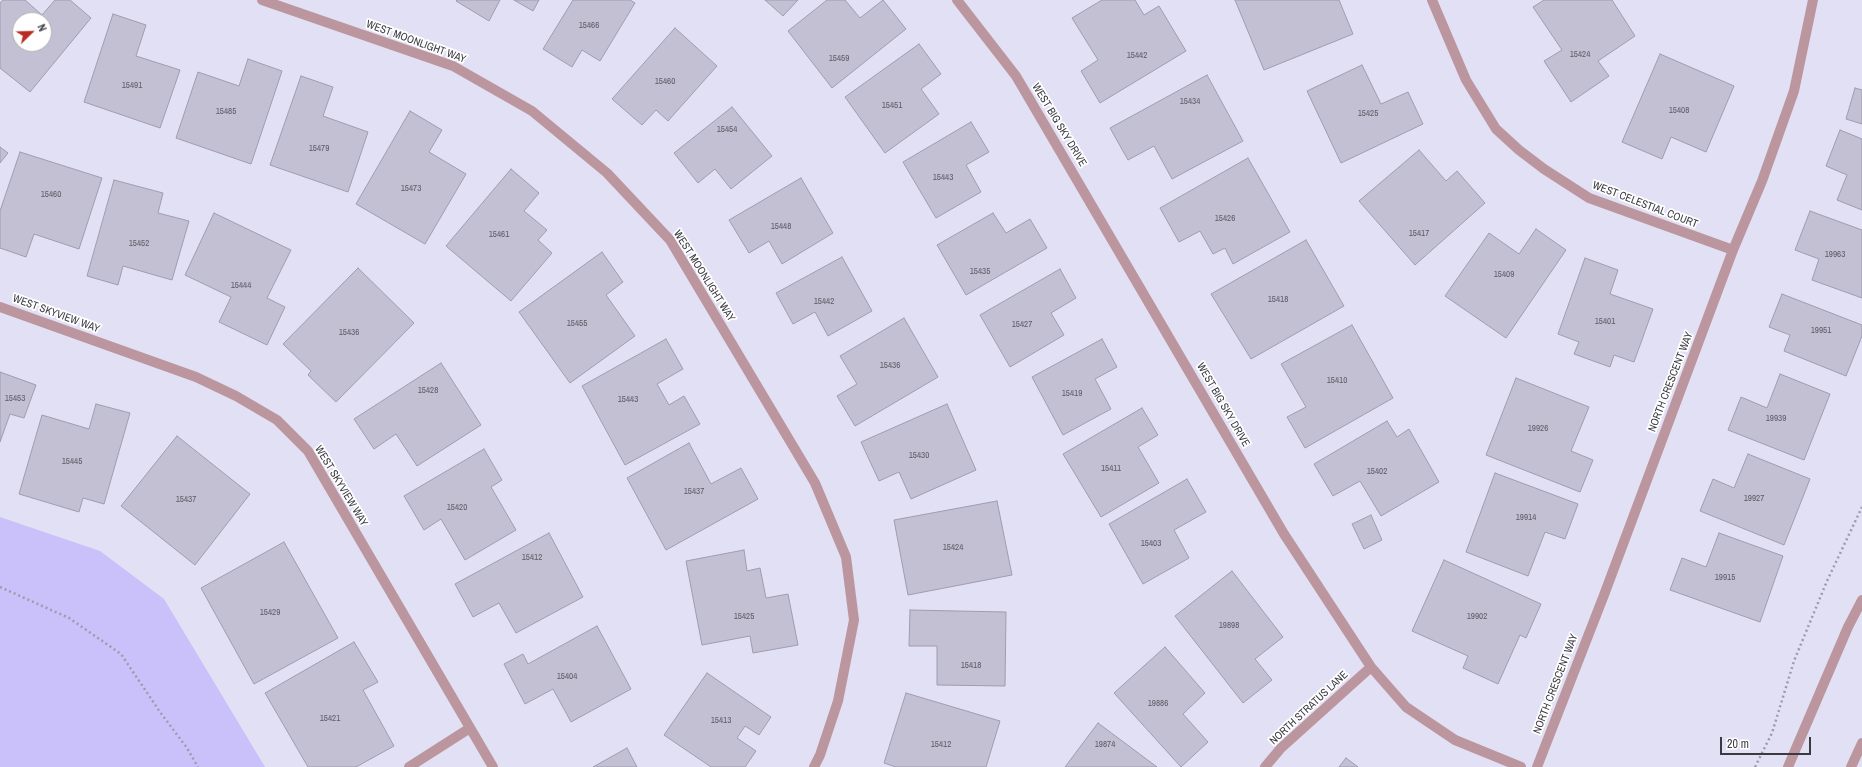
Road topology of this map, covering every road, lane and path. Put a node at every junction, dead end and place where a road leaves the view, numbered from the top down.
1 (262, 0) edge
2 (957, 0) edge
3 (1432, 0) edge
4 (1813, 0) edge
5 (1734, 250) junction
6 (0, 307) edge
7 (1862, 507) edge
8 (0, 587) edge
9 (1862, 600) edge
10 (1371, 667) junction
11 (470, 728) junction
12 (1862, 743) edge
13 (198, 767) edge
14 (409, 767) edge
15 (493, 767) edge
16 (814, 767) edge
17 (1265, 767) edge
18 (1521, 767) edge
19 (1537, 767) edge
20 (1755, 767) edge
21 (1788, 767) edge
22 (1851, 767) edge

1 - 16 street, WEST MOONLIGHT WAY
2 - 10 street, WEST BIG SKY DRIVE
3 - 5 street, WEST CELESTIAL COURT
4 - 5 street, NORTH CRESCENT WAY
5 - 19 street, NORTH CRESCENT WAY
6 - 11 street, WEST SKYVIEW WAY
7 - 20 path
8 - 13 path
9 - 21 street
10 - 17 street, NORTH STRATUS LANE
10 - 18 street, WEST BIG SKY DRIVE
11 - 14 street
11 - 15 street, WEST SKYVIEW WAY
12 - 22 street

